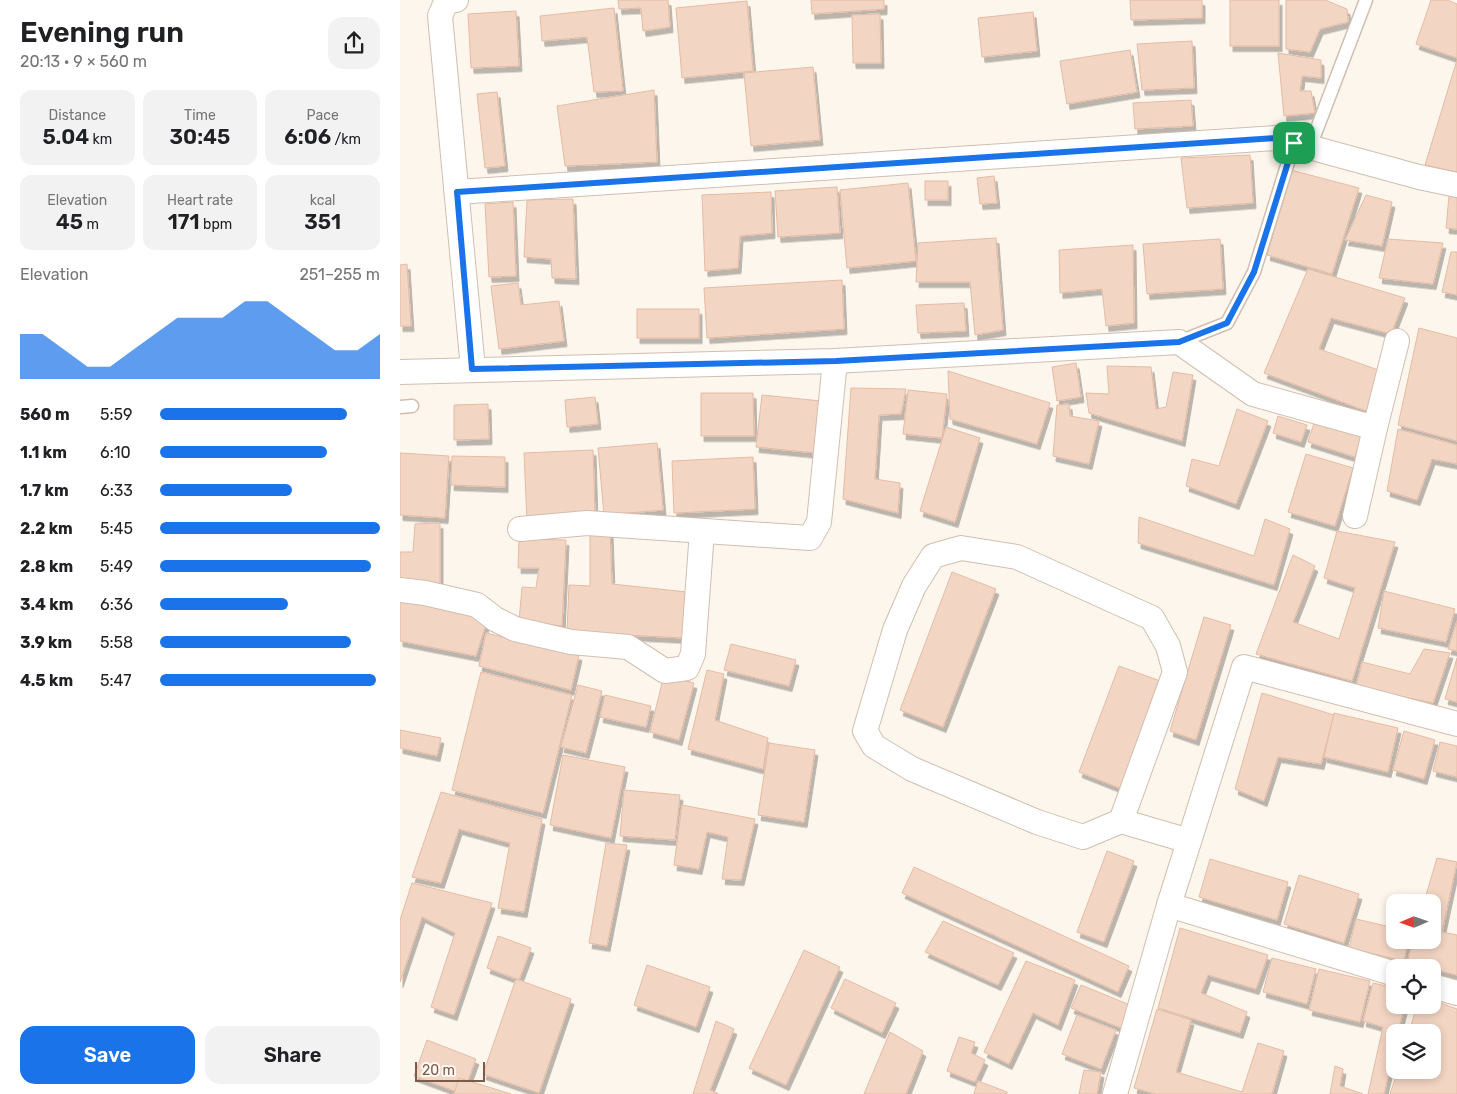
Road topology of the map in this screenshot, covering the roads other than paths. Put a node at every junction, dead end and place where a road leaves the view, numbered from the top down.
1 (456, 0) edge
2 (1364, 1) edge
3 (1302, 145) junction
4 (1457, 185) edge
5 (457, 192) junction
6 (1397, 341) dead end
7 (1179, 342) junction
8 (836, 361) junction
9 (472, 369) junction
10 (400, 372) edge
11 (1375, 428) junction
12 (1355, 516) dead end
13 (520, 529) dead end
14 (702, 531) junction
15 (400, 590) edge
16 (1457, 724) edge
17 (1121, 821) junction
18 (1189, 841) junction
19 (1169, 905) junction
20 (1386, 971) edge
21 (1441, 989) edge
22 (1457, 994) edge
23 (1115, 1094) edge

1 - 5 street
2 - 3 lane
3 - 4 street
3 - 5 street
3 - 7 lane
5 - 9 street
6 - 11 street
7 - 8 street
7 - 11 street
8 - 9 street
8 - 14 street
9 - 10 street
11 - 12 street
13 - 14 street
14 - 15 street
16 - 18 street
17 - 17 street
17 - 18 street
18 - 19 street
19 - 20 street
19 - 23 street
21 - 22 street

